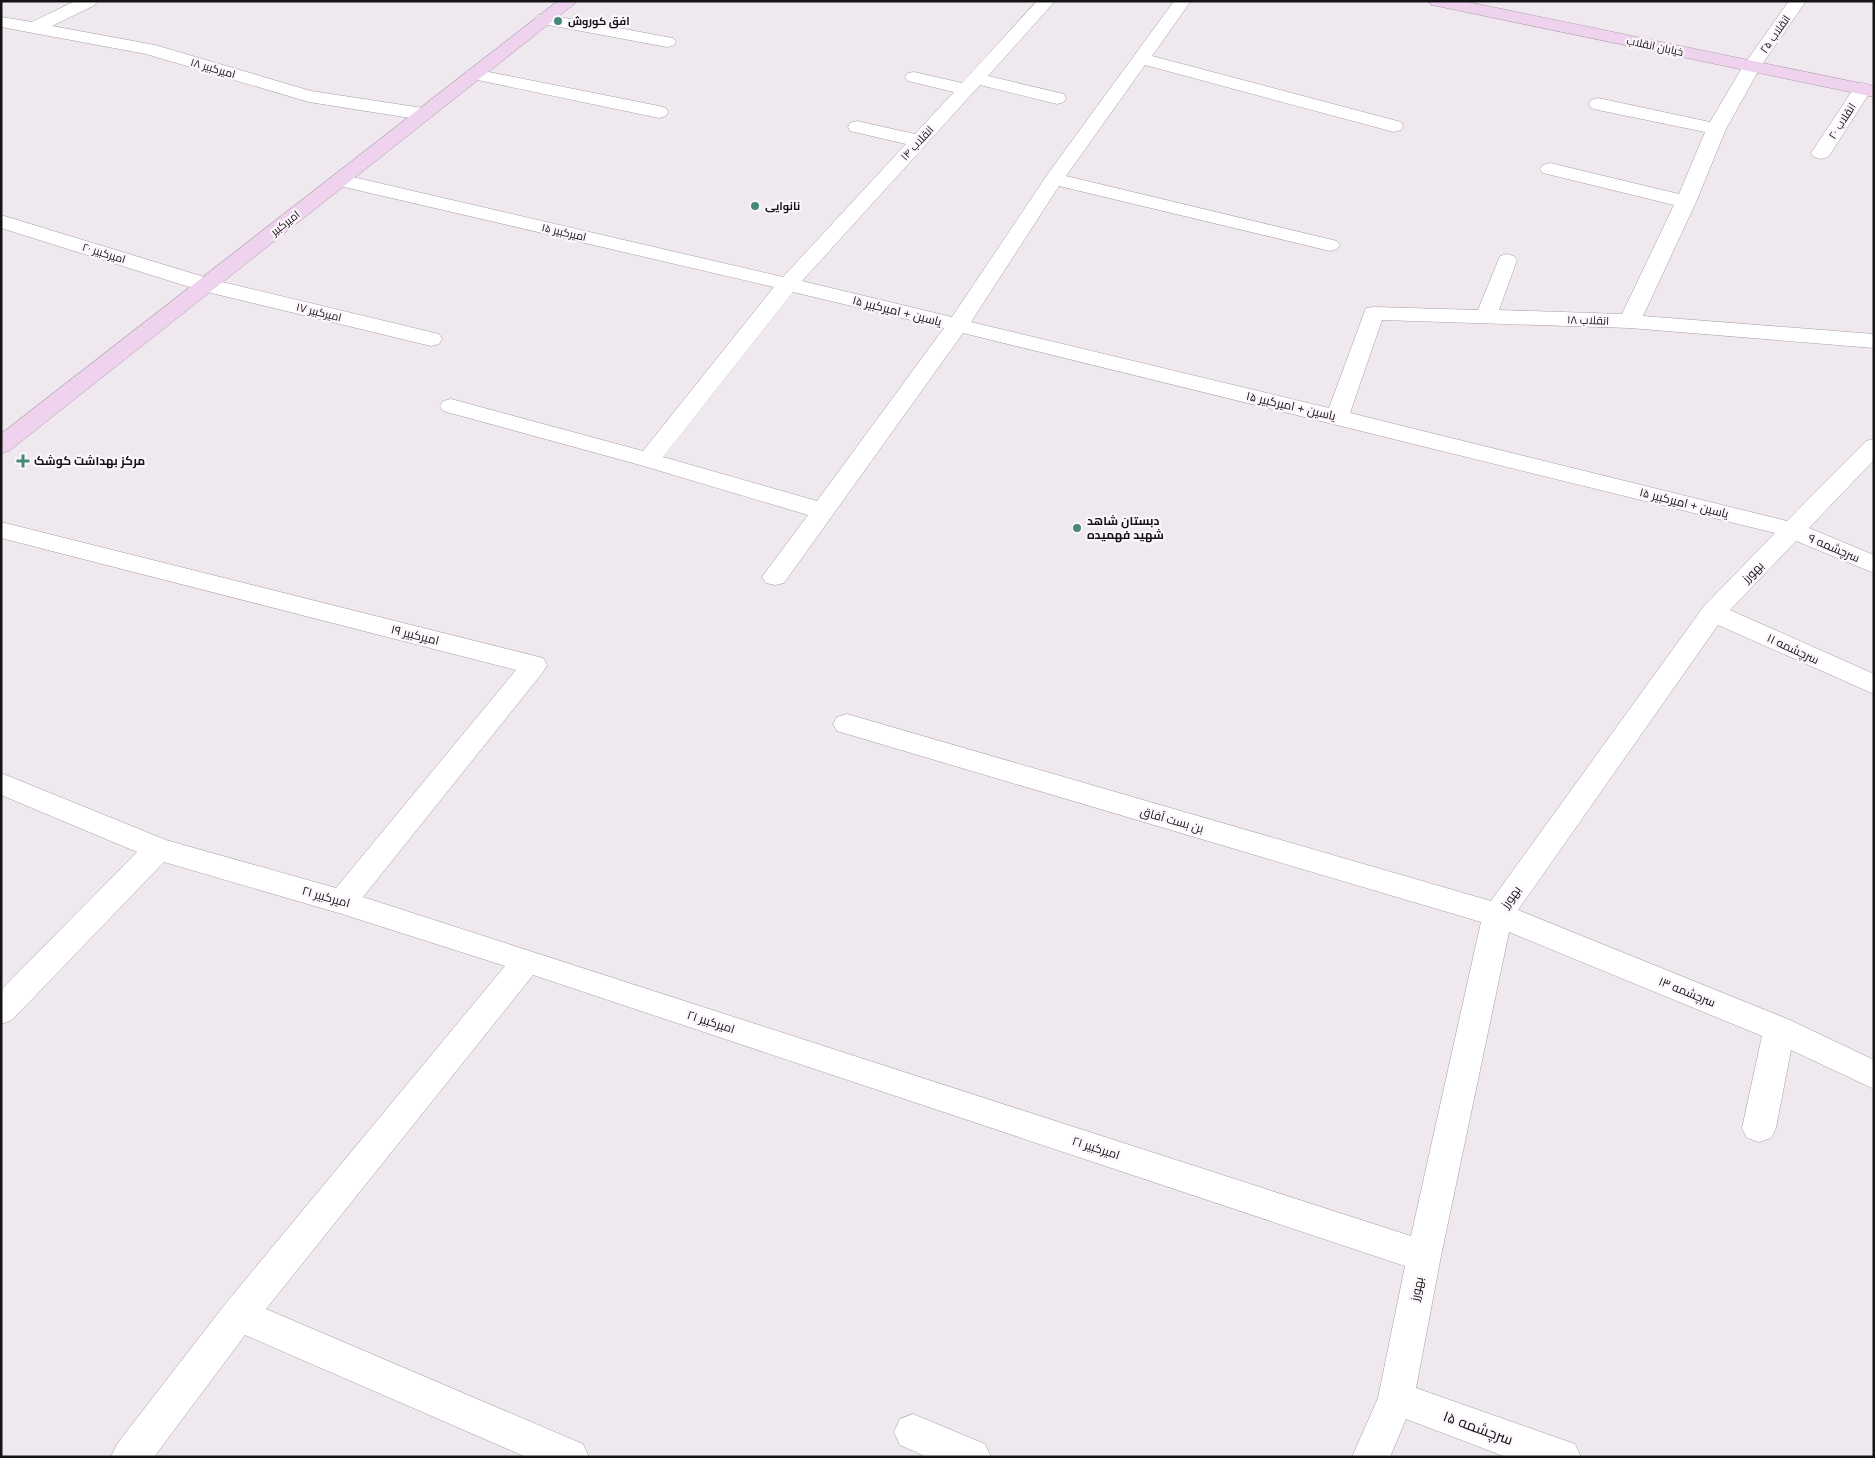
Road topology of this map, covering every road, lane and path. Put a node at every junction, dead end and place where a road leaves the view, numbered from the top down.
1 (89, 1) edge
2 (570, 1) edge
3 (1047, 1) edge
4 (1183, 1) edge
5 (1437, 1) edge
6 (1798, 1) edge
7 (1462, 4) edge
8 (544, 19) junction
9 (1, 22) edge
10 (32, 29) junction
11 (667, 42) dead end
12 (1142, 59) junction
13 (1752, 66) junction
14 (474, 74) junction
15 (914, 78) dead end
16 (971, 84) junction
17 (1868, 90) edge
18 (1057, 98) dead end
19 (1598, 104) dead end
20 (660, 112) dead end
21 (423, 114) junction
22 (1394, 126) dead end
23 (858, 127) dead end
24 (1716, 129) junction
25 (919, 141) junction
26 (1821, 153) dead end
27 (1550, 169) dead end
28 (1054, 179) junction
29 (340, 180) junction
30 (1686, 202) junction
31 (1, 221) edge
32 (1330, 245) dead end
33 (1506, 260) dead end
34 (788, 284) junction
35 (207, 285) junction
36 (1486, 317) junction
37 (1630, 321) junction
38 (958, 326) junction
39 (432, 339) dead end
40 (1874, 341) edge
41 (451, 406) dead end
42 (1336, 417) junction
43 (2, 444) edge
44 (1874, 446) edge
45 (648, 460) junction
46 (823, 511) junction
47 (1, 530) edge
48 (1793, 530) junction
49 (1874, 565) edge
50 (775, 577) dead end
51 (1713, 612) junction
52 (1874, 685) edge
53 (846, 724) dead end
54 (1, 783) edge
55 (158, 849) junction
56 (342, 902) junction
57 (1498, 915) junction
58 (527, 961) junction
59 (1, 1011) edge
60 (1779, 1029) junction
61 (1874, 1075) edge
62 (1760, 1128) dead end
63 (1424, 1256) junction
64 (238, 1316) junction
65 (1396, 1398) junction
66 (913, 1432) dead end
67 (130, 1457) edge
68 (570, 1457) edge
69 (972, 1457) edge
70 (1371, 1457) edge
71 (1562, 1457) edge

1 - 10 street
2 - 8 main road, امیرکبیر
3 - 16 street, انقلاب ۱۴
4 - 12 street
5 - 7 main road, خیابان انقلاب
6 - 13 street, انقلاب ۲۵
7 - 13 main road, خیابان انقلاب
8 - 11 street
8 - 14 main road, امیرکبیر
9 - 10 street, امیرکبیر ۱۸
10 - 21 street, امیرکبیر ۱۸
12 - 22 street
12 - 28 street
13 - 17 main road, خیابان انقلاب
13 - 24 street
14 - 20 street
14 - 21 main road, امیرکبیر
15 - 16 street
16 - 18 street
16 - 25 street, انقلاب ۱۴
17 - 26 street, انقلاب ۲۰
19 - 24 street
21 - 29 main road, امیرکبیر
23 - 25 street
24 - 30 street
25 - 34 street, انقلاب ۱۴
27 - 30 street
28 - 32 street
28 - 38 street
29 - 34 street, امیرکبیر ۱۵
29 - 35 main road, امیرکبیر
30 - 37 street
31 - 35 street, امیرکبیر ۲۰
33 - 36 street
34 - 38 street, یاسین + امیرکبیر ۱۵
34 - 45 street, انقلاب ۱۴
35 - 39 street, امیرکبیر ۱۷
35 - 43 main road, امیرکبیر
36 - 37 street, انقلاب ۱۸
36 - 42 street, انقلاب ۱۸
37 - 40 street, انقلاب ۱۸
38 - 42 street, یاسین + امیرکبیر ۱۵
38 - 46 street
41 - 45 street
42 - 48 street, یاسین + امیرکبیر ۱۵
44 - 48 street, بهورز
45 - 46 street
46 - 50 street
47 - 56 street, امیرکبیر ۱۹
48 - 49 street, سرچشمه ۹
48 - 51 street, بهورز
51 - 52 street, سرچشمه ۱۱
51 - 57 street, بهورز
53 - 57 street, بن بست آفاق
54 - 55 street, امیرکبیر ۲۱
55 - 56 street, امیرکبیر ۲۱
55 - 59 street
56 - 58 street, امیرکبیر ۲۱
57 - 60 street, سرچشمه ۱۳
57 - 63 street, بهورز
58 - 63 street, امیرکبیر ۲۱
58 - 64 street
60 - 61 street, سرچشمه ۱۳
60 - 62 street
63 - 65 street, بهورز
64 - 67 street
64 - 68 street
65 - 70 street, بهورز
65 - 71 street, سرچشمه ۱۵
66 - 69 street

